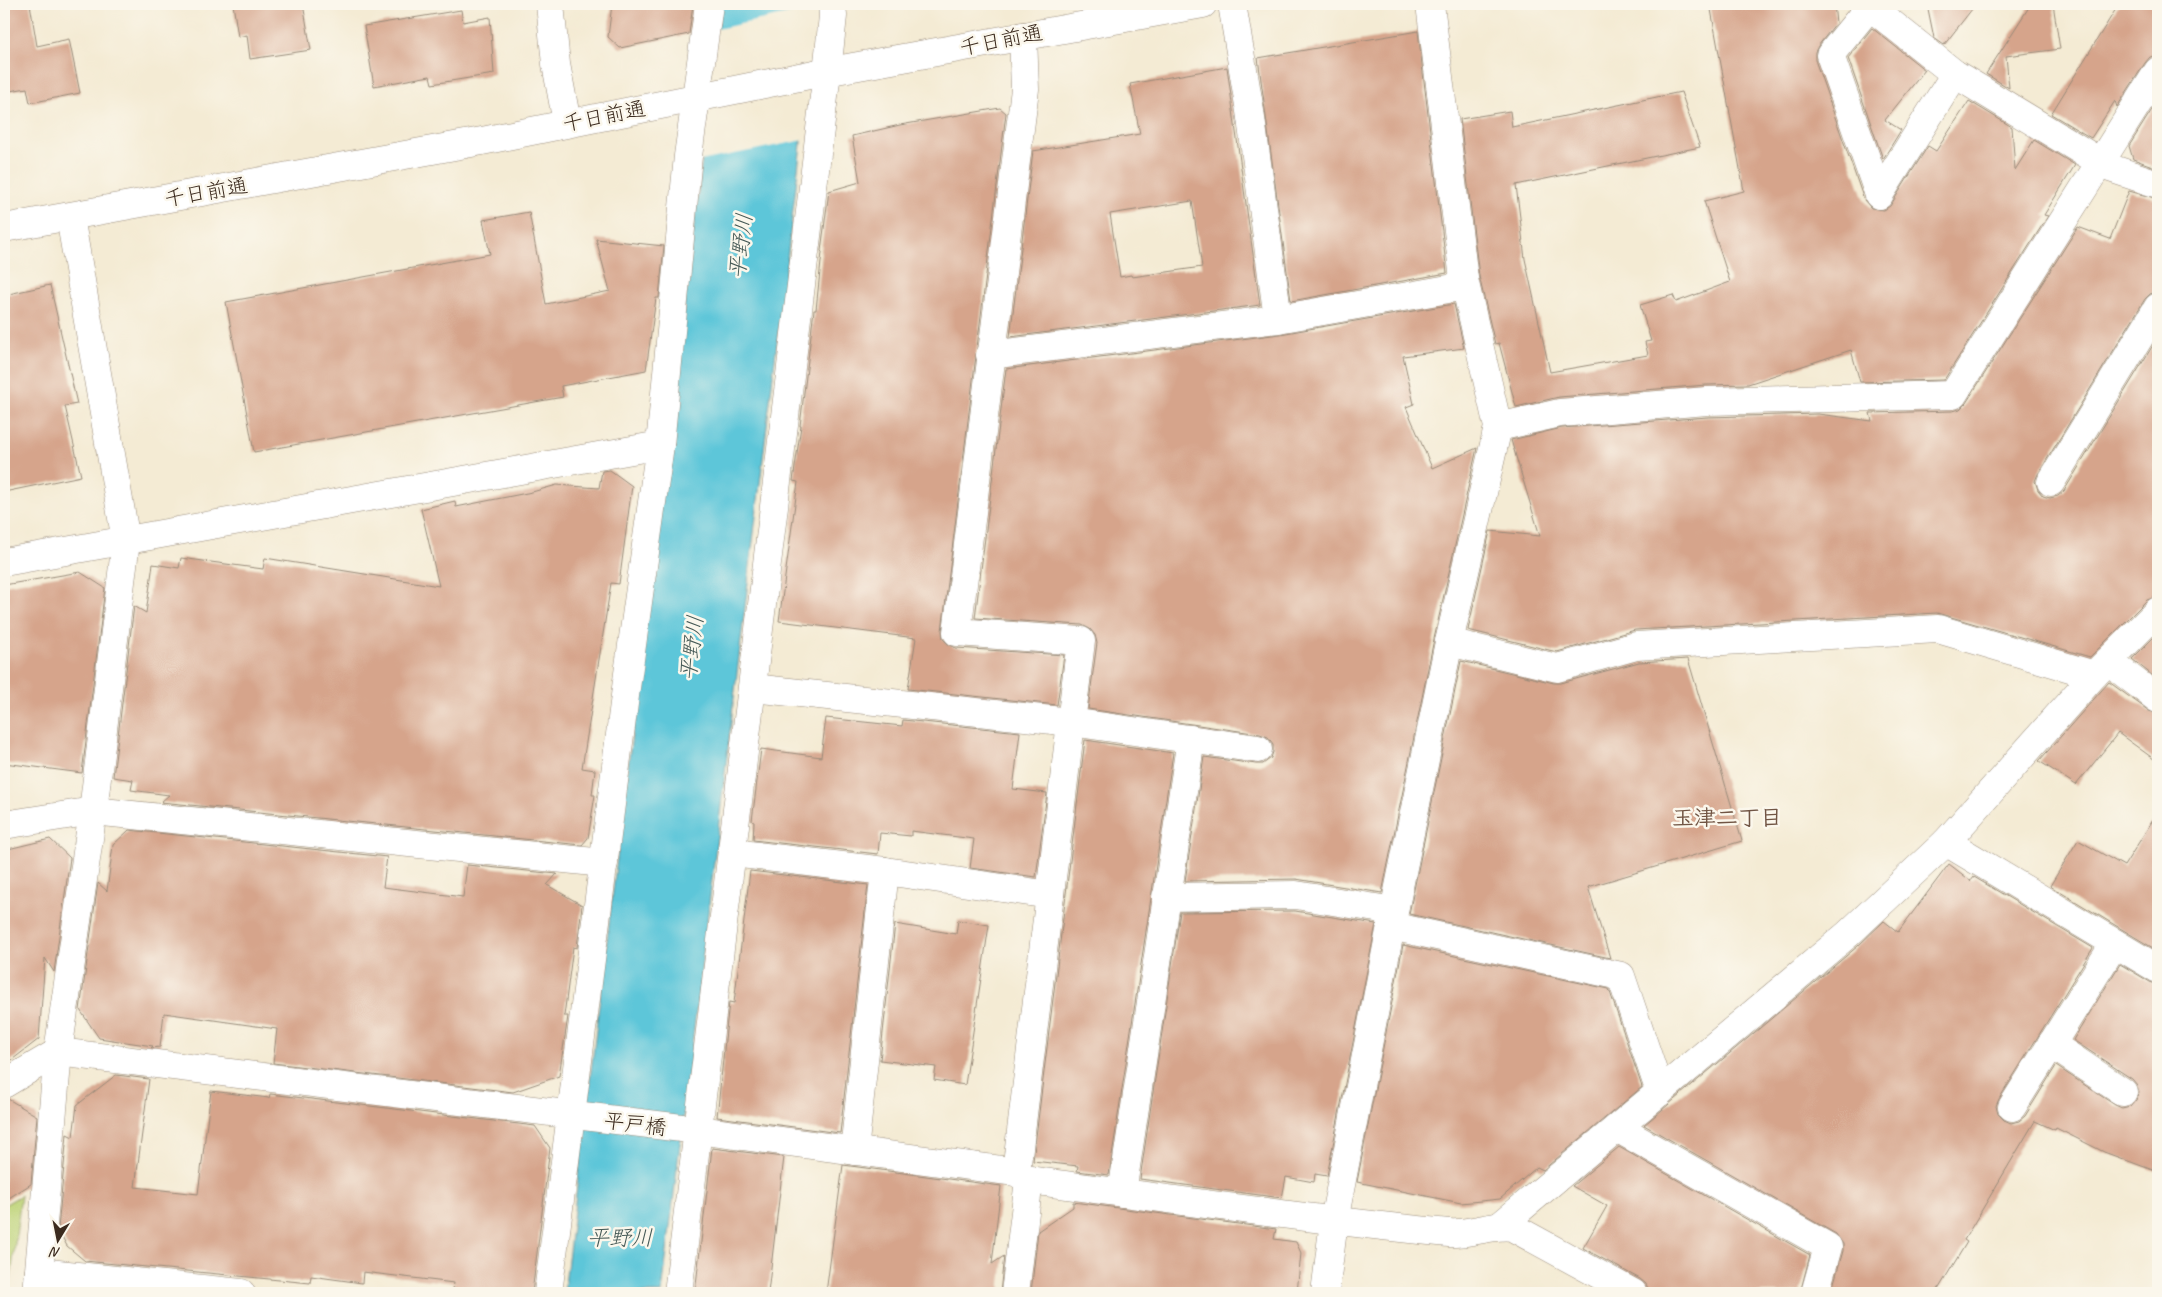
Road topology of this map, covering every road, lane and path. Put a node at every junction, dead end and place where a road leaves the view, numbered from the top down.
1 (550, 4) edge
2 (709, 4) edge
3 (832, 4) edge
4 (1203, 4) edge
5 (1232, 4) edge
6 (1430, 4) edge
7 (1868, 5) edge
8 (1023, 36) junction
9 (2158, 71) edge
10 (820, 73) junction
11 (1955, 74) junction
12 (703, 96) junction
13 (567, 124) junction
14 (2101, 163) junction
15 (2158, 184) edge
16 (70, 217) junction
17 (4, 228) edge
18 (1464, 279) junction
19 (2158, 307) edge
20 (1278, 319) junction
21 (990, 355) junction
22 (1498, 427) junction
23 (660, 445) junction
24 (2051, 482) dead end
25 (126, 541) junction
26 (4, 562) edge
27 (2158, 610) edge
28 (1449, 642) junction
29 (2101, 668) junction
30 (753, 688) junction
31 (2158, 699) edge
32 (1071, 722) junction
33 (1191, 739) junction
34 (1258, 749) dead end
35 (93, 811) junction
36 (4, 825) edge
37 (1946, 842) junction
38 (732, 853) junction
39 (604, 863) junction
40 (885, 871) junction
41 (1050, 895) junction
42 (1166, 897) junction
43 (1393, 919) junction
44 (2115, 943) junction
45 (2158, 969) edge
46 (2051, 1044) junction
47 (58, 1052) junction
48 (4, 1084) edge
49 (1660, 1092) junction
50 (2123, 1092) dead end
51 (2012, 1107) dead end
52 (577, 1117) junction
53 (1617, 1128) junction
54 (692, 1130) junction
55 (854, 1151) junction
56 (1023, 1176) junction
57 (1122, 1193) junction
58 (1334, 1221) junction
59 (1501, 1225) junction
60 (38, 1283) edge
61 (241, 1293) edge
62 (548, 1293) edge
63 (678, 1293) edge
64 (1015, 1293) edge
65 (1325, 1293) edge
66 (1633, 1293) edge
67 (1814, 1293) edge

1 - 13 street
2 - 12 street
3 - 10 street
4 - 8 street, 千日前通
5 - 20 street
6 - 18 street
7 - 11 street
7 - 11 street
8 - 10 street, 千日前通
8 - 21 street
9 - 14 street
10 - 12 street, 千日前通
10 - 30 street
11 - 14 street
12 - 13 street, 千日前通
12 - 23 street
13 - 16 street, 千日前通
14 - 15 street
14 - 22 street
16 - 17 street, 千日前通
16 - 25 street
18 - 20 street
18 - 22 street
19 - 24 street
20 - 21 street
21 - 32 street
22 - 28 street
23 - 25 street
23 - 39 street
25 - 26 street
25 - 35 street
27 - 29 street
28 - 29 street
28 - 43 street
29 - 31 street
29 - 37 street
30 - 32 street
30 - 38 street
32 - 33 street
32 - 41 street
33 - 34 street
33 - 42 street
35 - 36 street
35 - 39 street
35 - 47 street
37 - 44 street
37 - 49 street
38 - 40 street
38 - 54 street
39 - 52 street
40 - 41 street
40 - 55 street
41 - 56 street
42 - 43 street
42 - 57 street
43 - 49 street
43 - 58 street
44 - 45 street
44 - 46 street
46 - 50 street
46 - 51 street
47 - 48 street
47 - 52 street, 平戸橋
47 - 60 street
49 - 53 street
52 - 54 street, 平戸橋
52 - 62 street
53 - 59 street
53 - 67 street
54 - 55 street, 平戸橋
54 - 63 street
55 - 56 street, 平戸橋
56 - 57 street, 平戸橋
56 - 64 street
57 - 58 street, 平戸橋
58 - 59 street, 平戸橋
58 - 65 street
59 - 66 street
60 - 61 street

